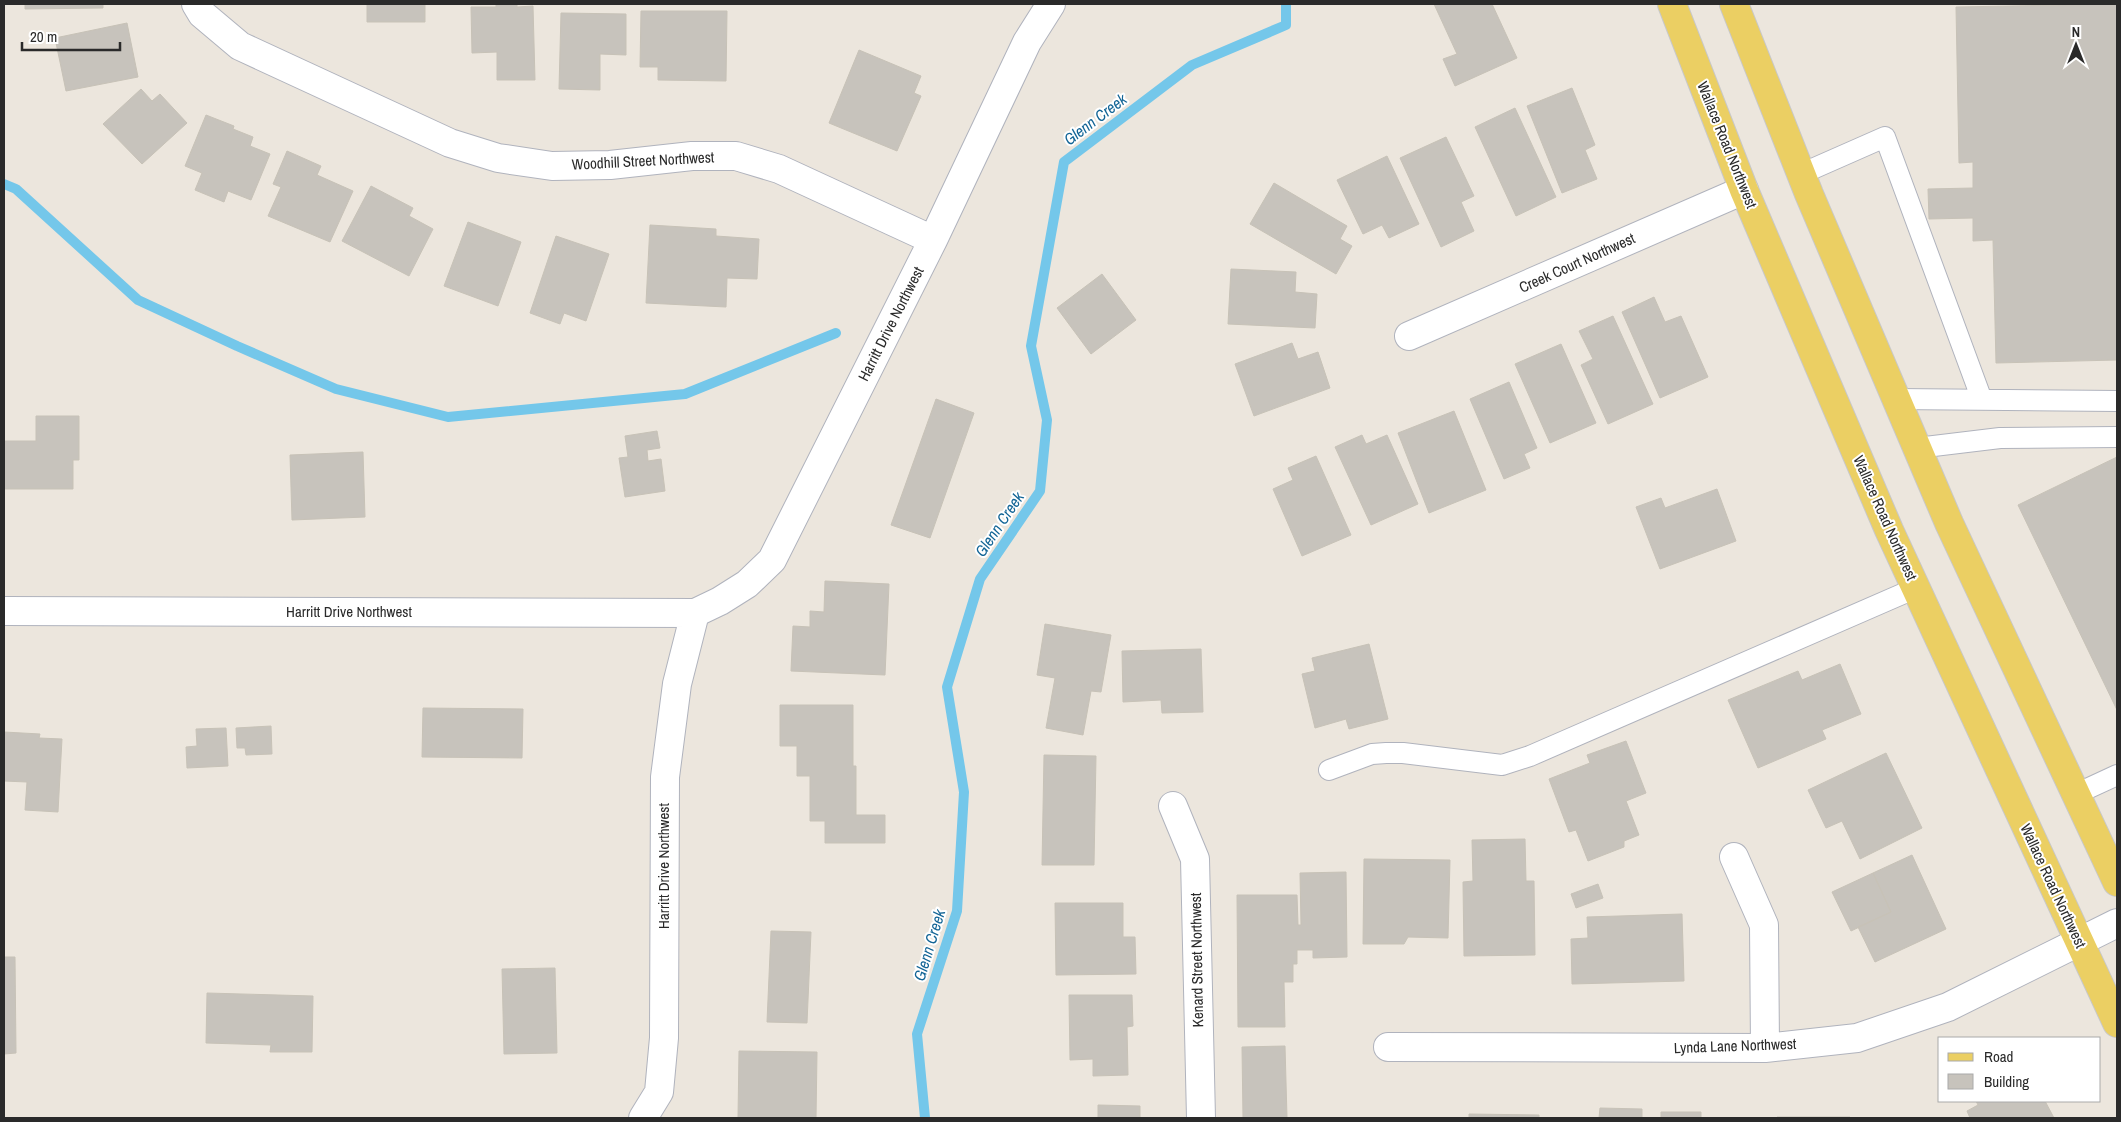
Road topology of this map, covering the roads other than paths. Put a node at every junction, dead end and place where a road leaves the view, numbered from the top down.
1 (196, 4) edge
2 (1051, 4) edge
3 (1672, 4) edge
4 (1734, 4) edge
5 (1801, 174) junction
6 (1744, 190) junction
7 (933, 240) junction
8 (1409, 336) dead end
9 (1896, 399) junction
10 (1982, 400) junction
11 (2117, 401) edge
12 (2117, 437) edge
13 (1917, 448) junction
14 (1916, 588) junction
15 (4, 611) edge
16 (695, 613) junction
17 (1329, 770) dead end
18 (2117, 775) edge
19 (2076, 794) junction
20 (1173, 806) dead end
21 (1734, 857) dead end
22 (2117, 882) edge
23 (2117, 924) edge
24 (2078, 942) junction
25 (2117, 1023) edge
26 (1388, 1047) dead end
27 (1765, 1048) junction
28 (643, 1118) edge
29 (1201, 1118) edge

1 - 7 street, Woodhill Street Northwest
2 - 7 street, Harritt Drive Northwest
3 - 6 main road, Wallace Road Northwest
4 - 5 main road
5 - 9 main road
5 - 10 lane
6 - 8 street, Creek Court Northwest
6 - 14 main road, Wallace Road Northwest
7 - 16 street, Harritt Drive Northwest
9 - 10 lane
9 - 13 main road
10 - 11 lane
12 - 13 lane
13 - 19 main road
14 - 17 lane
14 - 24 main road, Wallace Road Northwest
15 - 16 street, Harritt Drive Northwest
16 - 28 street, Harritt Drive Northwest
18 - 19 lane
19 - 22 main road
20 - 29 street, Kenard Street Northwest
21 - 27 street
23 - 24 street, Lynda Lane Northwest
24 - 25 main road, Wallace Road Northwest
24 - 27 street, Lynda Lane Northwest
26 - 27 street, Lynda Lane Northwest

